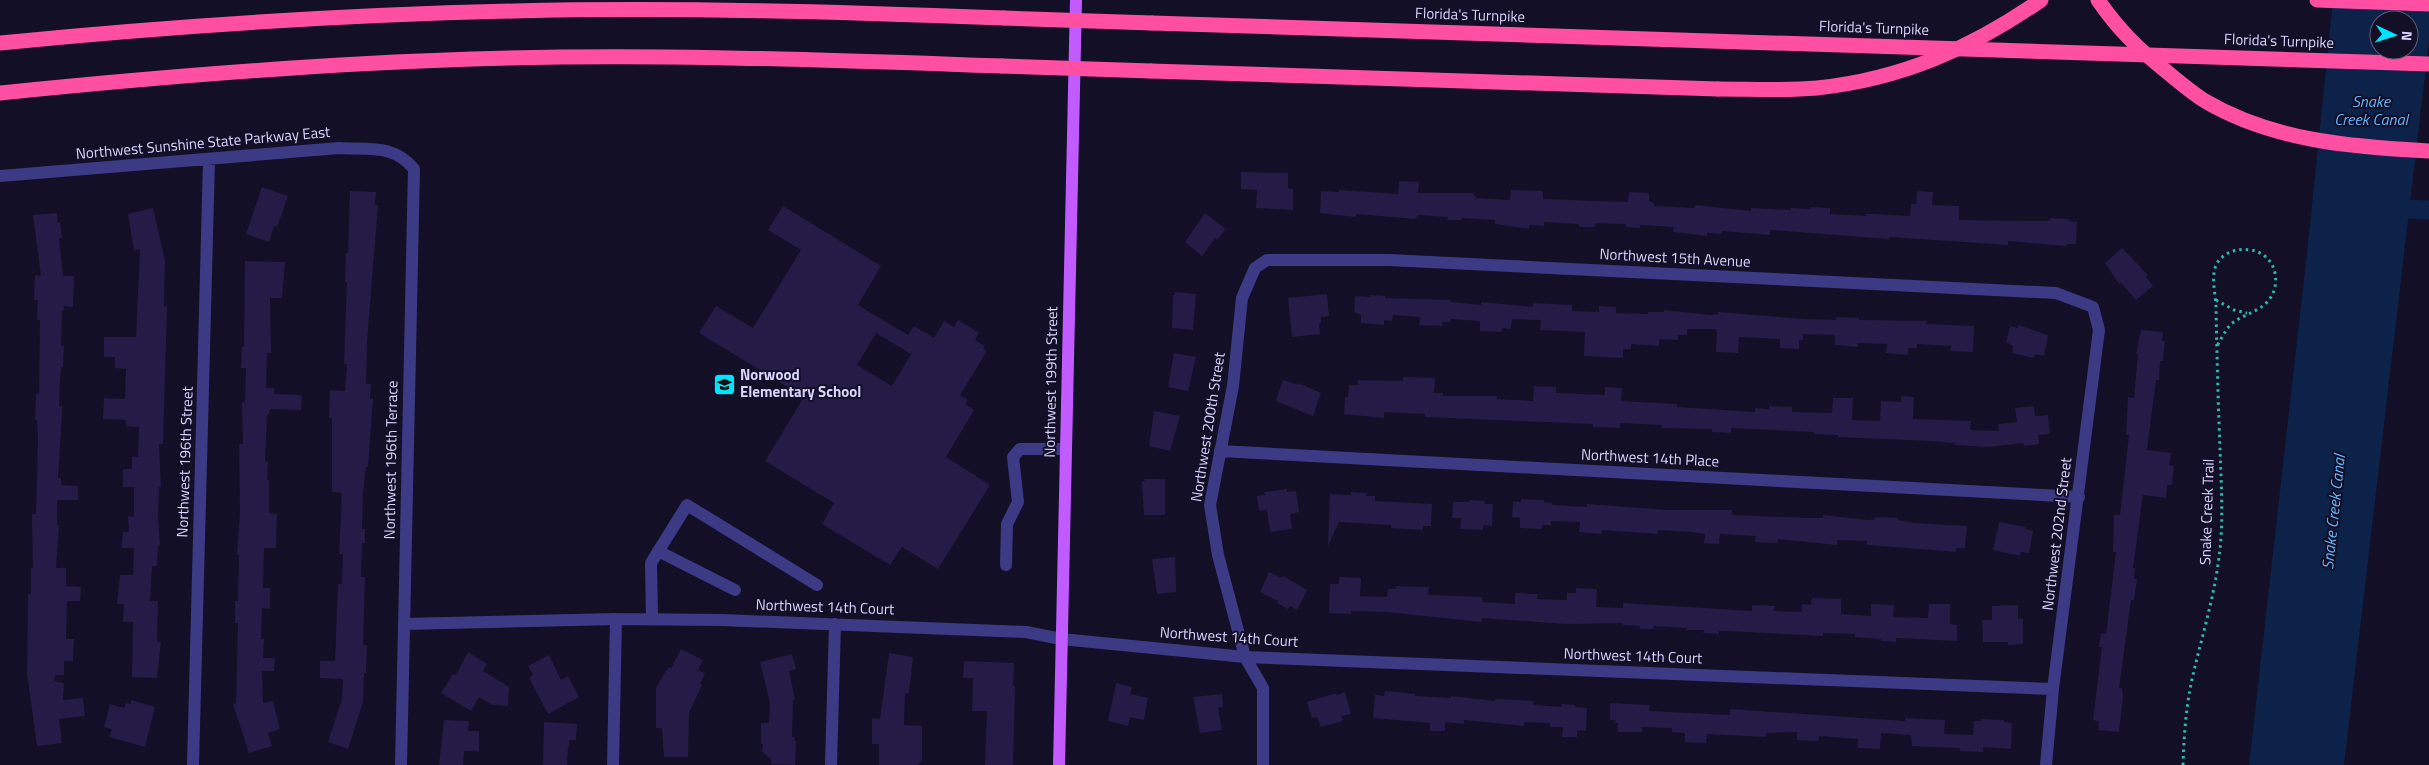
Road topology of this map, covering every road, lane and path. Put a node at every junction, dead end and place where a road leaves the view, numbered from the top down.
1 (1076, 0) edge
2 (2041, 0) edge
3 (2098, 0) edge
4 (2317, 0) edge
5 (2429, 4) edge
6 (0, 43) edge
7 (2429, 64) edge
8 (0, 93) edge
9 (2429, 151) edge
10 (406, 159) joint
11 (209, 160) junction
12 (0, 176) edge
13 (1255, 268) joint
14 (2216, 300) junction
15 (2093, 307) joint
16 (2249, 313) junction
17 (2217, 346) junction
18 (1066, 449) junction
19 (1220, 451) junction
20 (2079, 497) junction
21 (658, 551) junction
22 (1006, 565) dead end
23 (817, 585) dead end
24 (735, 590) dead end
25 (616, 619) junction
26 (652, 619) junction
27 (404, 624) junction
28 (835, 624) junction
29 (1061, 639) junction
30 (1245, 657) junction
31 (2053, 689) junction
32 (193, 765) edge
33 (401, 765) edge
34 (613, 765) edge
35 (831, 765) edge
36 (1059, 765) edge
37 (1263, 765) edge
38 (2046, 765) edge
39 (2183, 765) edge

1 - 18 main road, Northwest 199th Street
2 - 8 highway, bridge
3 - 9 highway, bridge
4 - 5 highway
6 - 7 highway, Florida's Turnpike, bridge
10 - 11 street, Northwest Sunshine State Parkway East
10 - 27 street, Northwest 196th Terrace
11 - 12 street, Northwest Sunshine State Parkway East
11 - 32 street, Northwest 196th Street
13 - 15 street, Northwest 15th Avenue
13 - 19 street, Northwest 200th Street
14 - 16 path
14 - 16 path, Snake Creek Trail
14 - 17 path, Snake Creek Trail
15 - 20 street, Northwest 202nd Street
16 - 17 path, Snake Creek Trail
17 - 39 path, Snake Creek Trail
18 - 22 street
18 - 29 main road, Northwest 199th Street
19 - 20 street, Northwest 14th Place
19 - 30 street, Northwest 200th Street
20 - 31 street, Northwest 202nd Street
21 - 23 street
21 - 24 street
21 - 26 street
25 - 26 street, Northwest 14th Court
25 - 27 street, Northwest 14th Court
25 - 34 street
26 - 28 street, Northwest 14th Court
27 - 33 street, Northwest 196th Terrace
28 - 29 street, Northwest 14th Court
28 - 35 street
29 - 30 street, Northwest 14th Court
29 - 36 main road, Northwest 199th Street
30 - 31 street, Northwest 14th Court
30 - 37 street, Northwest 200th Street
31 - 38 street, Northwest 202nd Street

